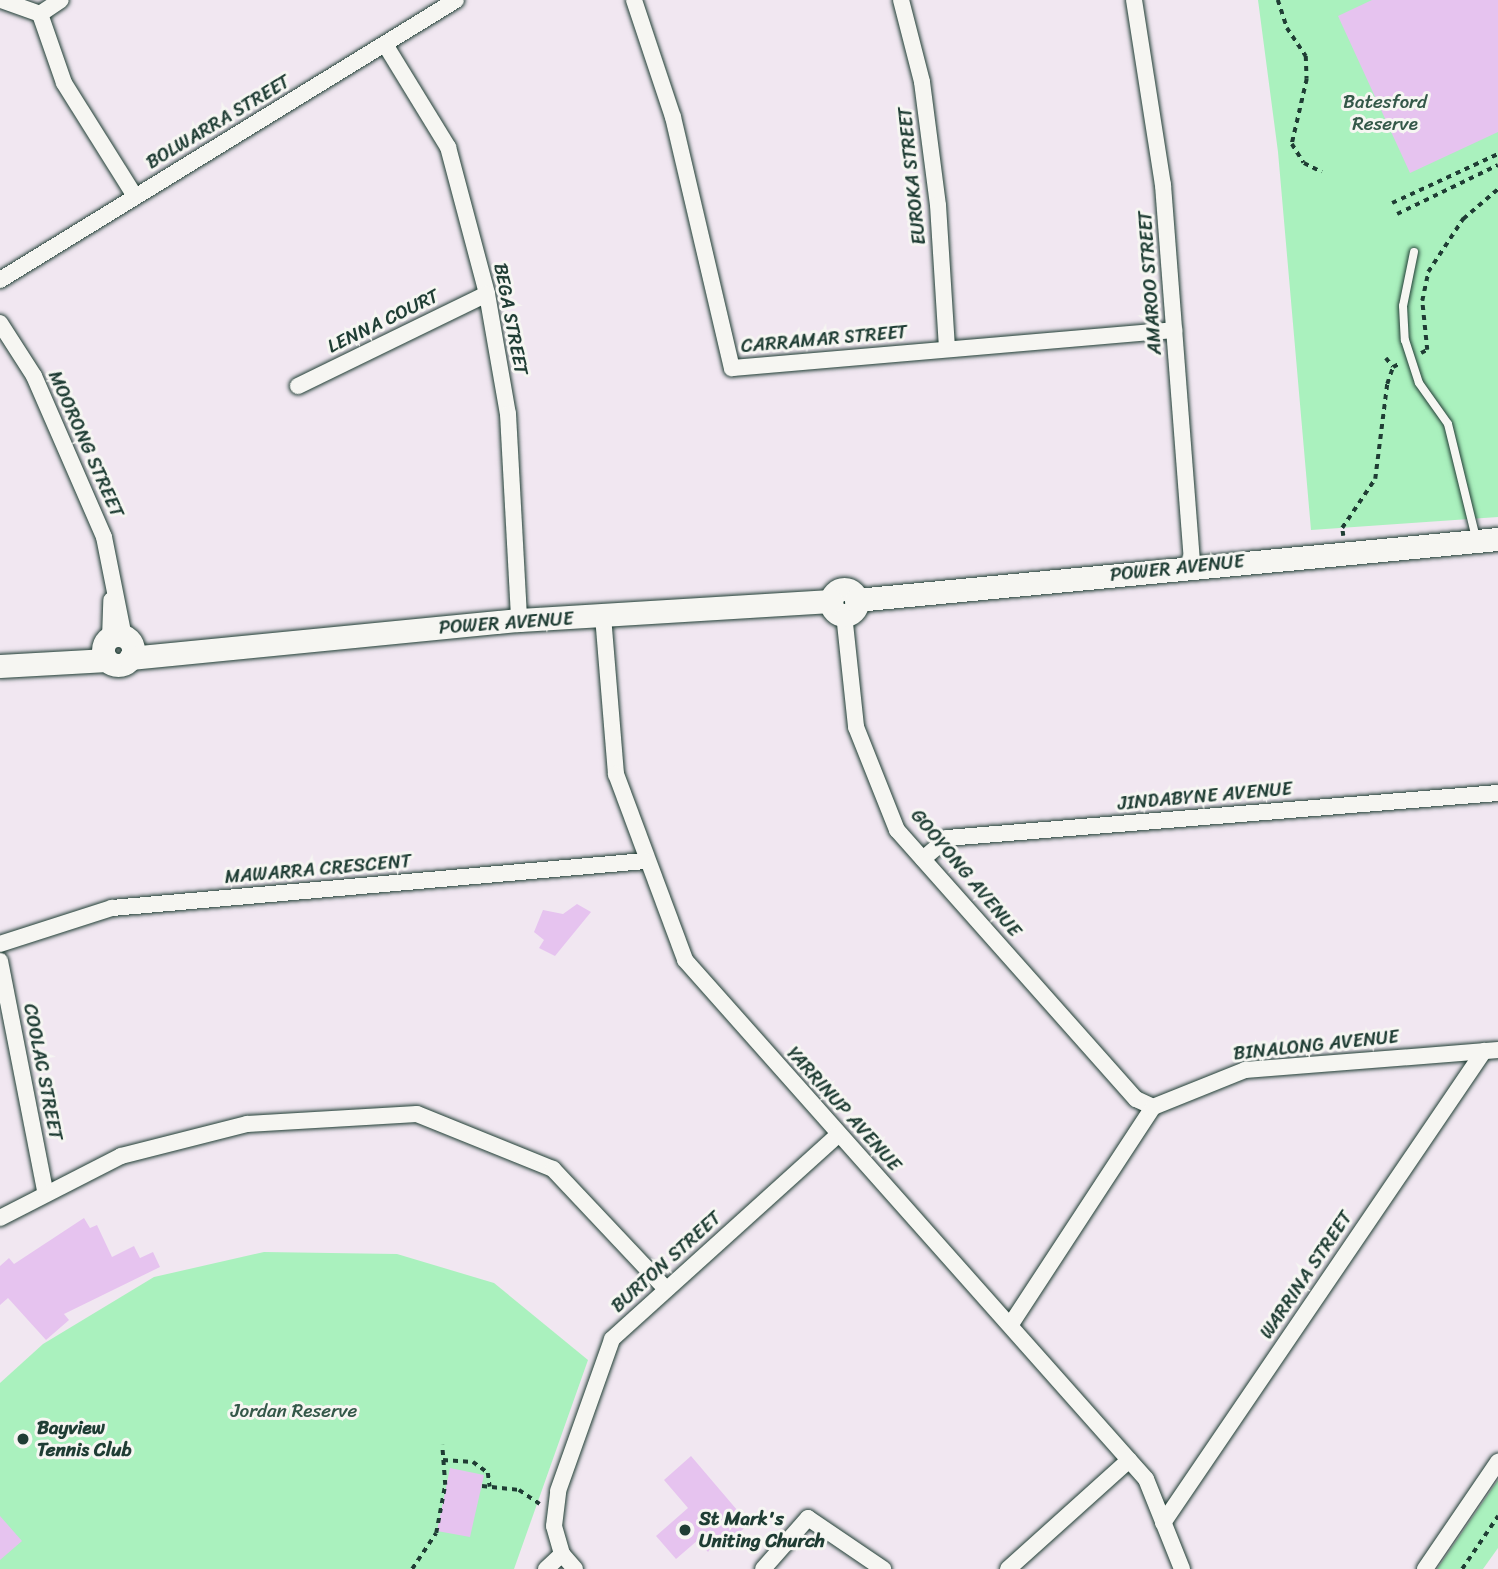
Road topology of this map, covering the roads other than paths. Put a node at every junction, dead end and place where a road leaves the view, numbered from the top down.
1 (1, 0) edge
2 (61, 0) edge
3 (456, 0) edge
4 (634, 0) edge
5 (901, 0) edge
6 (1134, 0) edge
7 (40, 14) junction
8 (386, 46) junction
9 (135, 196) junction
10 (1414, 252) dead end
11 (0, 280) edge
12 (487, 294) junction
13 (0, 323) edge
14 (1174, 330) junction
15 (947, 349) junction
16 (298, 386) dead end
17 (1488, 540) edge
18 (1192, 565) junction
19 (844, 605) junction
20 (603, 617) junction
21 (519, 620) junction
22 (117, 647) junction
23 (0, 666) edge
24 (1498, 793) edge
25 (923, 859) junction
26 (645, 862) junction
27 (0, 944) edge
28 (0, 961) edge
29 (1491, 1051) edge
30 (1153, 1107) junction
31 (838, 1135) junction
32 (45, 1191) junction
33 (0, 1218) edge
34 (666, 1289) junction
35 (1011, 1324) junction
36 (1129, 1460) junction
37 (1498, 1462) edge
38 (1163, 1523) junction
39 (562, 1554) junction
40 (546, 1569) edge
41 (575, 1569) edge
42 (763, 1569) edge
43 (883, 1569) edge
44 (1008, 1569) edge
45 (1182, 1569) edge
46 (1425, 1569) edge

1 - 7 street
2 - 7 street
3 - 8 street, BOLWARRA STREET
4 - 15 street, CARRAMAR STREET
5 - 15 street, EUROKA STREET
6 - 14 street, AMAROO STREET
7 - 9 street
8 - 9 street, BOLWARRA STREET
8 - 12 street, BEGA STREET
9 - 11 street, BOLWARRA STREET
10 - 17 lane
12 - 16 street, LENNA COURT
12 - 21 street, BEGA STREET
13 - 22 street, MOORONG STREET
14 - 15 street, CARRAMAR STREET
14 - 18 street, AMAROO STREET
17 - 18 street, POWER AVENUE
18 - 19 street, POWER AVENUE
19 - 20 street, POWER AVENUE
19 - 25 street, GOOYONG AVENUE
20 - 21 street, POWER AVENUE
20 - 26 street, YARRINUP AVENUE
21 - 22 street, POWER AVENUE
22 - 23 street, POWER AVENUE
24 - 25 street, JINDABYNE AVENUE
25 - 30 street, GOOYONG AVENUE
26 - 27 street, MAWARRA CRESCENT
26 - 31 street, YARRINUP AVENUE
28 - 32 street, COOLAC STREET
29 - 30 street, BINALONG AVENUE
29 - 38 street, WARRINA STREET
30 - 35 street
31 - 34 street, BURTON STREET
31 - 35 street, YARRINUP AVENUE
32 - 33 street
32 - 34 street
34 - 39 street, BURTON STREET
35 - 36 street, YARRINUP AVENUE
36 - 38 street, YARRINUP AVENUE
36 - 44 street
37 - 46 street
38 - 45 street, YARRINUP AVENUE
39 - 40 street
39 - 41 street
42 - 43 street

